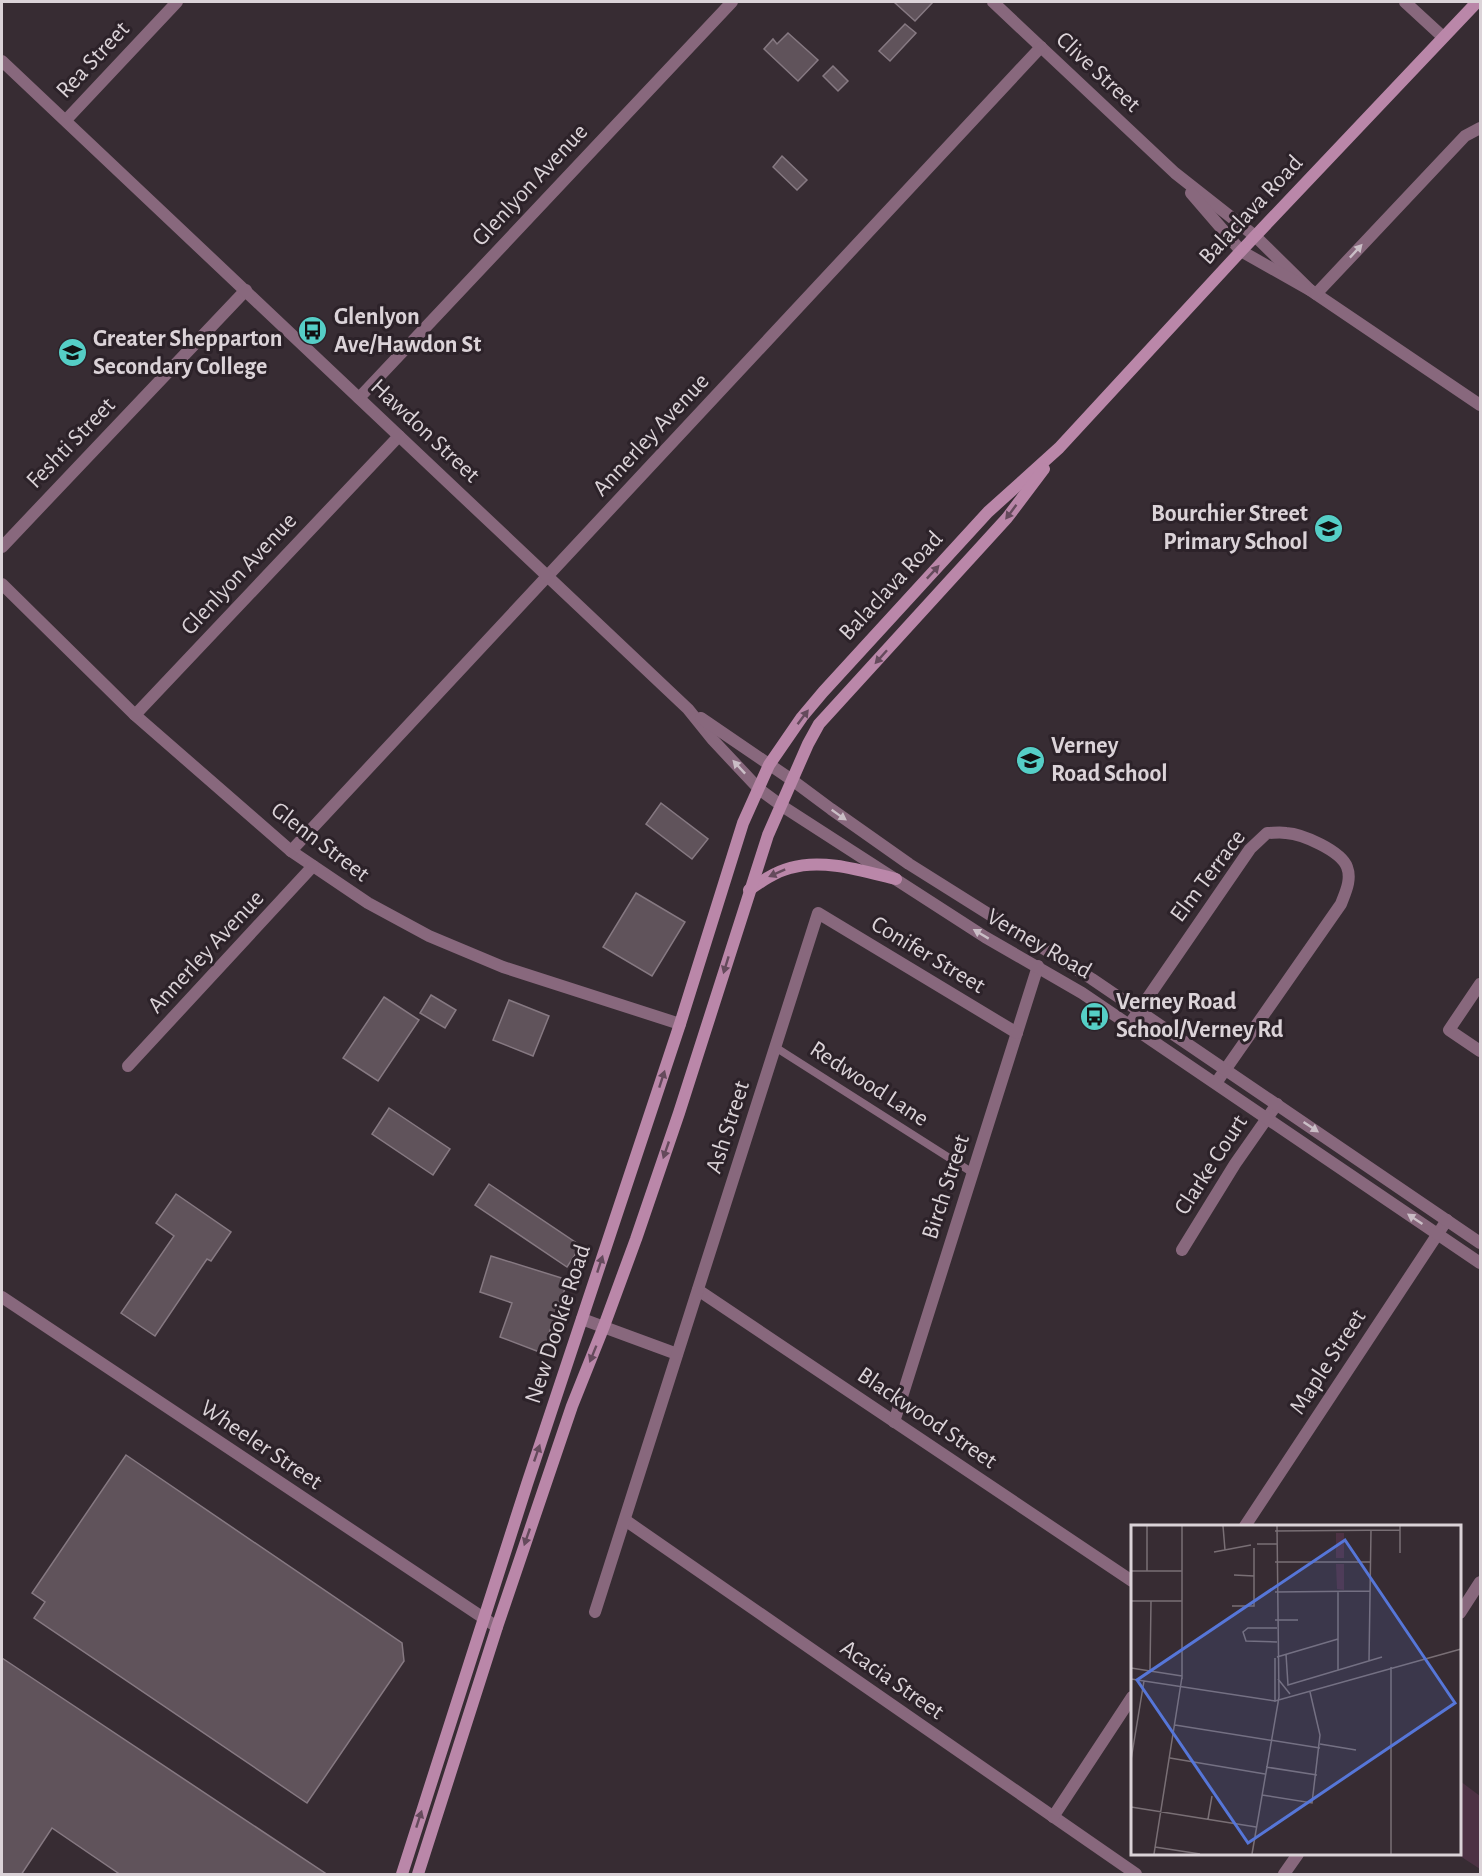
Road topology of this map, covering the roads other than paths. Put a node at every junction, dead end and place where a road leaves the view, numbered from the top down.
1 (177, 2) edge
2 (732, 2) edge
3 (993, 2) edge
4 (1405, 2) edge
5 (1476, 2) edge
6 (1443, 38) junction
7 (1041, 47) junction
8 (2, 60) edge
9 (66, 120) junction
10 (1480, 128) edge
11 (1175, 173) junction
12 (1255, 236) junction
13 (1241, 251) junction
14 (246, 290) junction
15 (1313, 292) junction
16 (359, 398) junction
17 (1480, 405) edge
18 (399, 436) junction
19 (1059, 448) junction
20 (2, 547) edge
21 (547, 576) junction
22 (2, 584) edge
23 (688, 709) junction
24 (135, 715) junction
25 (769, 765) junction
26 (792, 780) junction
27 (759, 789) junction
28 (782, 806) junction
29 (291, 851) junction
30 (314, 866) junction
31 (896, 879) junction
32 (750, 890) junction
33 (818, 913) joint
34 (1038, 966) junction
35 (1480, 984) edge
36 (1138, 1011) junction
37 (680, 1024) junction
38 (1129, 1025) junction
39 (1017, 1033) junction
40 (775, 1047) junction
41 (1480, 1051) edge
42 (128, 1066) dead end
43 (1225, 1070) junction
44 (1216, 1083) junction
45 (1277, 1104) junction
46 (1267, 1118) junction
47 (973, 1173) junction
48 (1447, 1220) junction
49 (1437, 1234) junction
50 (1480, 1243) edge
51 (1182, 1250) dead end
52 (1480, 1263) edge
53 (698, 1290) junction
54 (2, 1298) edge
55 (582, 1319) junction
56 (604, 1326) junction
57 (677, 1354) junction
58 (894, 1422) junction
59 (625, 1520) junction
60 (1246, 1525) edge
61 (1131, 1580) edge
62 (1480, 1582) edge
63 (1461, 1611) edge
64 (595, 1612) dead end
65 (484, 1618) junction
66 (497, 1627) junction
67 (1131, 1699) edge
68 (1053, 1817) junction
69 (1297, 1855) edge
70 (402, 1875) edge
71 (418, 1875) edge
72 (1136, 1875) edge
73 (1284, 1875) edge

1 - 9 street, Rea Street
2 - 16 street, Glenlyon Avenue
3 - 7 street, Clive Street
4 - 6 street
5 - 6 main road, Balaclava Road
6 - 12 main road, Balaclava Road
7 - 11 street, Clive Street
7 - 21 street, Annerley Avenue
8 - 9 street, Hawdon Street
9 - 14 street, Hawdon Street
15 -> 10 street
11 - 12 street, Clive Street
11 - 13 street, Clive Street
12 - 13 main road, Balaclava Road
12 - 15 street, Clive Street
13 - 15 street
13 - 19 main road, Balaclava Road
14 - 16 street, Hawdon Street
14 - 20 street, Feshti Street
15 - 17 street
16 - 18 street, Hawdon Street
18 - 21 street, Hawdon Street
18 - 24 street, Glenlyon Avenue
25 -> 19 main road, Balaclava Road
19 -> 26 main road, Balaclava Road
21 - 23 street, Hawdon Street
21 - 29 street, Annerley Avenue
22 - 24 street, Glenn Street
23 - 25 street, Hawdon Street
27 -> 23 street, Hawdon Street
24 - 29 street, Glenn Street
25 - 26 street, Hawdon Street
25 - 27 main road, Balaclava Road
26 - 28 main road, Balaclava Road
26 -> 36 street, Verney Road
27 - 28 street, Hawdon Street
27 - 37 main road, New Dookie Road
28 - 31 street, Verney Road
28 - 32 main road, New Dookie Road
29 - 30 street, Glenn Street
30 - 37 street, Glenn Street
30 - 42 street, Annerley Avenue
31 -> 32 main road
34 -> 31 street, Verney Road
32 -> 56 main road, New Dookie Road
33 - 39 street, Conifer Street
33 - 40 street, Ash Street
34 - 38 street, Verney Road
34 - 39 street, Birch Street
35 - 41 street
36 - 38 street, Elm Terrace
36 - 43 street, Verney Road
36 - 43 street, Elm Terrace
55 -> 37 main road, New Dookie Road
38 - 44 street, Verney Road
39 - 47 street, Birch Street
40 - 47 lane, Redwood Lane
40 - 53 street, Ash Street
43 - 44 street, Elm Terrace
43 - 45 street, Verney Road
44 - 46 street, Verney Road
45 - 46 street, Clarke Court
45 -> 48 street, Verney Road
49 -> 46 street, Verney Road
46 - 51 street, Clarke Court
47 - 58 street, Birch Street
48 - 49 street, Maple Street
48 - 50 street, Verney Road
49 - 52 street, Verney Road
49 - 60 street, Maple Street
53 - 57 street, Ash Street
53 - 58 street, Blackwood Street
54 - 65 street, Wheeler Street
55 - 56 street
65 -> 55 main road, New Dookie Road
56 - 57 street
56 -> 66 main road, New Dookie Road
57 - 59 street, Ash Street
58 - 61 street, Blackwood Street
59 - 64 street, Ash Street
59 - 68 street, Acacia Street
62 - 63 street
65 - 66 street, Wheeler Street
70 -> 65 main road, New Dookie Road
66 - 71 main road, New Dookie Road
67 - 68 street
68 - 72 street, Acacia Street
69 - 73 street

